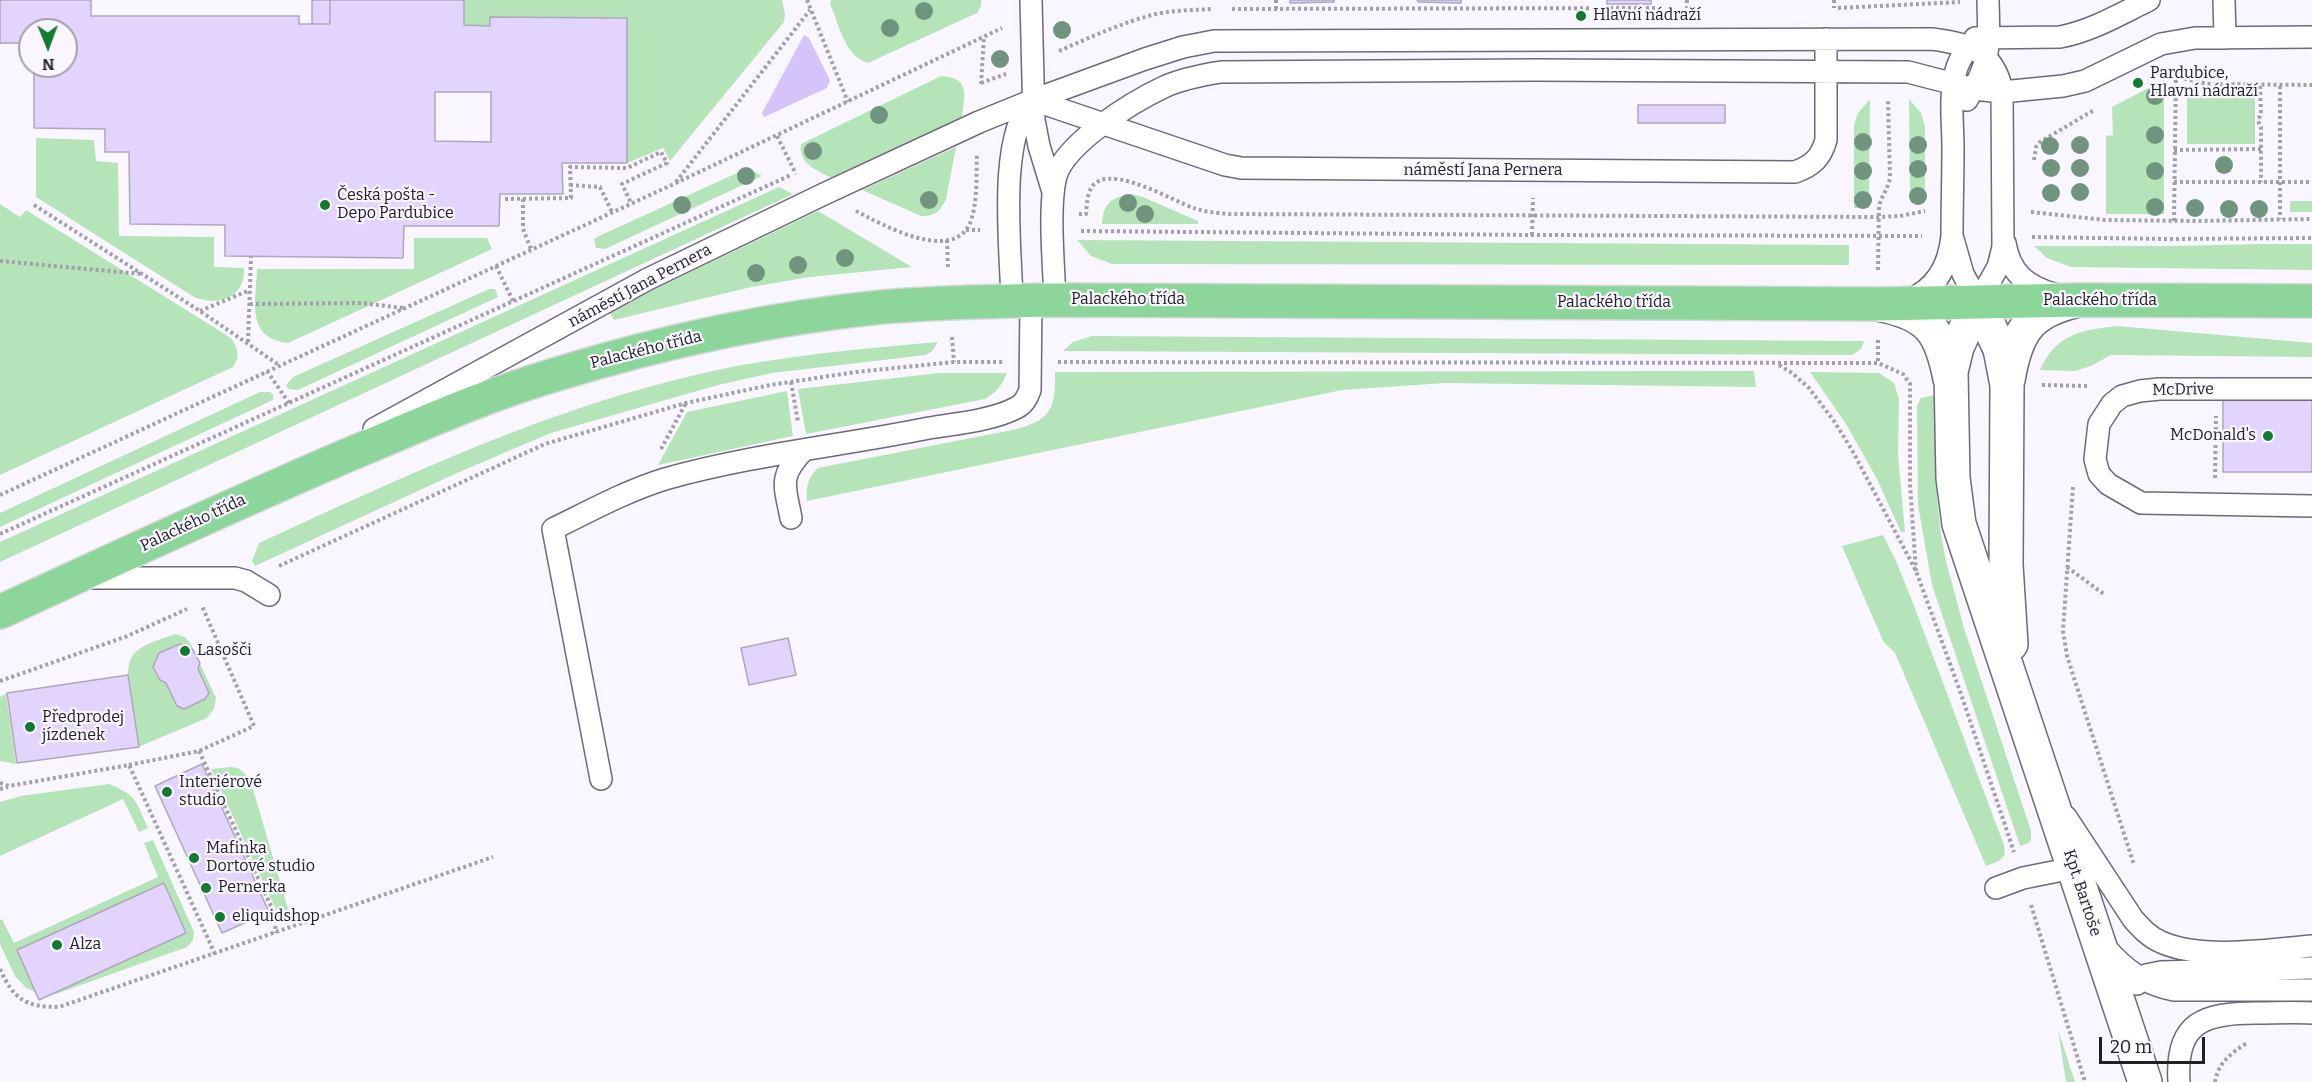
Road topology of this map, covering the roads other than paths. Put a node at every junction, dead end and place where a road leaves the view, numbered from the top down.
1 (2149, 0) edge
2 (2224, 0) edge
3 (1989, 1) edge
4 (1031, 7) edge
5 (2312, 37) edge
6 (2225, 38) junction
7 (1826, 39) junction
8 (1932, 39) junction
9 (1969, 48) junction
10 (1988, 48) junction
11 (1826, 71) junction
12 (1905, 72) junction
13 (1955, 76) junction
14 (1974, 89) junction
15 (2002, 92) junction
16 (1033, 100) junction
17 (1103, 124) junction
18 (1952, 137) junction
19 (1053, 214) junction
20 (1952, 236) junction
21 (2004, 237) junction
22 (1033, 300) junction
23 (2079, 300) junction
24 (2312, 301) edge
25 (1978, 302) junction
26 (1878, 304) junction
27 (1951, 384) junction
28 (2023, 385) junction
29 (2312, 389) edge
30 (803, 452) junction
31 (257, 493) junction
32 (2312, 506) edge
33 (791, 518) dead end
34 (75, 578) junction
35 (269, 595) dead end
36 (0, 612) edge
37 (2021, 705) junction
38 (601, 779) dead end
39 (2046, 786) junction
40 (2073, 868) junction
41 (1996, 888) dead end
42 (2097, 938) junction
43 (2305, 957) edge
44 (2217, 971) junction
45 (2141, 980) junction
46 (2307, 990) edge
47 (2262, 1002) junction
48 (2119, 1006) junction
49 (2306, 1013) edge
50 (2222, 1014) junction
51 (2145, 1082) edge
52 (2179, 1082) edge

1 - 10 lane
2 - 6 lane
3 - 10 lane
4 - 16 lane
5 - 6 lane
6 - 15 lane
7 - 8 lane, náměstí Jana Pernera
7 - 11 lane, náměstí Jana Pernera
7 - 16 lane, náměstí Jana Pernera
8 - 9 lane, náměstí Jana Pernera
8 - 10 lane
9 - 10 lane, náměstí Jana Pernera
9 - 13 lane
10 - 13 lane
10 - 14 lane
10 - 15 lane
11 - 12 lane
11 - 17 lane
11 - 17 lane, náměstí Jana Pernera
12 - 13 lane
12 - 18 lane
13 - 14 lane
13 - 18 lane
14 - 15 lane
14 - 18 lane
15 - 21 lane
16 - 17 lane, náměstí Jana Pernera
16 - 19 lane
16 - 22 lane
16 - 31 lane, náměstí Jana Pernera
17 - 19 lane
18 - 20 lane
19 - 22 lane
20 - 25 lane
20 - 26 lane
21 - 23 lane
21 - 25 lane
22 - 26 main road, Palackého třída
22 - 30 lane
22 - 31 main road, Palackého třída
23 - 24 main road, Palackého třída
23 - 25 main road, Palackého třída
23 - 28 street, Kpt. Bartoše
25 - 26 main road, Palackého třída
25 - 27 street, Kpt. Bartoše
25 - 28 street, Kpt. Bartoše
26 - 27 street, Kpt. Bartoše
27 - 37 street, Kpt. Bartoše
28 - 37 street, Kpt. Bartoše
29 - 32 lane, McDrive
30 - 33 lane
30 - 38 lane
31 - 34 main road, Palackého třída
34 - 35 lane
34 - 36 main road, Palackého třída
37 - 39 street, Kpt. Bartoše
39 - 40 street, Kpt. Bartoše
39 - 44 lane
40 - 41 lane
40 - 42 street, Kpt. Bartoše
42 - 45 lane
42 - 48 street, Kpt. Bartoše
43 - 44 lane
43 - 44 lane
44 - 45 lane
44 - 46 lane
44 - 47 lane
45 - 48 lane
46 - 47 lane
47 - 49 lane
47 - 50 lane
48 - 51 street, Kpt. Bartoše
49 - 50 lane
50 - 52 lane

